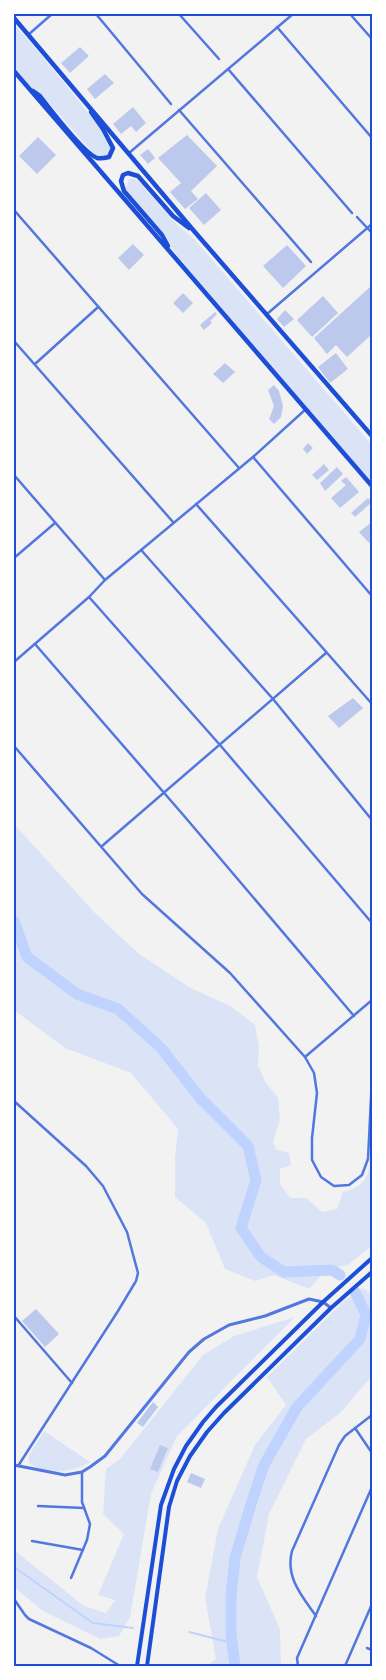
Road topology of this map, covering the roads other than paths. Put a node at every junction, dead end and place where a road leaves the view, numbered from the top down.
1 (52, 14) edge
2 (96, 14) edge
3 (179, 14) edge
4 (294, 14) edge
5 (350, 14) edge
6 (14, 18) edge
7 (277, 28) junction
8 (28, 34) junction
9 (372, 39) edge
10 (219, 59) dead end
11 (51, 62) junction
12 (228, 69) junction
13 (14, 71) edge
14 (24, 84) junction
15 (171, 104) dead end
16 (179, 110) junction
17 (372, 138) edge
18 (129, 153) junction
19 (14, 210) edge
20 (352, 213) dead end
21 (357, 217) dead end
22 (372, 224) edge
23 (368, 228) junction
24 (194, 231) junction
25 (372, 233) edge
26 (171, 252) junction
27 (311, 262) dead end
28 (98, 308) junction
29 (267, 314) junction
30 (14, 341) edge
31 (35, 364) junction
32 (306, 409) junction
33 (372, 436) edge
34 (253, 457) junction
35 (239, 468) junction
36 (14, 475) edge
37 (372, 486) edge
38 (196, 504) junction
39 (173, 522) junction
40 (55, 523) junction
41 (142, 551) junction
42 (14, 558) edge
43 (105, 580) junction
44 (372, 596) edge
45 (89, 597) junction
46 (35, 644) junction
47 (326, 653) junction
48 (14, 662) edge
49 (273, 699) junction
50 (372, 704) edge
51 (220, 745) junction
52 (14, 746) edge
53 (164, 793) junction
54 (372, 820) edge
55 (102, 846) junction
56 (372, 923) edge
57 (372, 1000) edge
58 (354, 1016) junction
59 (305, 1057) junction
60 (372, 1077) edge
61 (14, 1101) edge
62 (372, 1258) edge
63 (372, 1272) edge
64 (323, 1302) junction
65 (331, 1308) junction
66 (14, 1316) edge
67 (72, 1384) junction
68 (372, 1415) edge
69 (355, 1428) junction
70 (372, 1453) edge
71 (14, 1465) edge
72 (18, 1466) junction
73 (174, 1469) junction
74 (82, 1472) junction
75 (182, 1472) junction
76 (372, 1487) edge
77 (38, 1506) dead end
78 (84, 1508) junction
79 (32, 1541) dead end
80 (83, 1550) junction
81 (71, 1578) dead end
82 (14, 1599) edge
83 (372, 1604) edge
84 (316, 1616) junction
85 (367, 1648) dead end
86 (372, 1650) edge
87 (298, 1664) edge
88 (120, 1666) edge
89 (137, 1666) edge
90 (147, 1666) edge
91 (345, 1666) edge

1 - 8 street
2 - 15 street
3 - 10 street
4 - 7 street
5 - 9 street
6 - 8 main road
7 - 12 street
7 - 17 street
8 - 11 main road
11 - 14 main road
11 - 18 main road
12 - 16 street
12 - 20 street
13 - 14 main road
14 - 26 main road
16 - 18 street
16 - 27 street
18 - 24 main road
19 - 28 street
21 - 23 street
22 - 23 street
23 - 25 street
23 - 29 street
24 - 26 main road
24 - 29 main road
26 - 32 main road
28 - 31 street
28 - 35 street
29 - 33 main road
30 - 31 street
31 - 39 street
32 - 34 street
32 - 37 main road
34 - 35 street
34 - 44 street
35 - 38 street
36 - 40 street
38 - 39 street
38 - 47 street
39 - 41 street
40 - 42 street
40 - 43 street
41 - 43 street
41 - 49 street
43 - 45 street
45 - 46 street
45 - 51 street
46 - 48 street
46 - 53 street
47 - 49 street
47 - 50 street
49 - 51 street
49 - 54 street
51 - 53 street
51 - 56 street
52 - 55 street
53 - 55 street
53 - 58 street
55 - 59 street
57 - 58 street
58 - 59 street
59 - 60 street
61 - 67 street
62 - 64 main road
63 - 65 main road
64 - 65 street
64 - 73 main road
64 - 74 street
65 - 75 main road
66 - 67 street
67 - 72 street
68 - 69 street
69 - 70 street
69 - 84 street
71 - 72 street
72 - 74 street
73 - 75 main road
73 - 89 main road
74 - 78 street
75 - 90 main road
76 - 84 street
77 - 78 street
78 - 80 street
79 - 80 street
80 - 81 street
82 - 88 street
83 - 91 street
84 - 87 street
85 - 86 street

